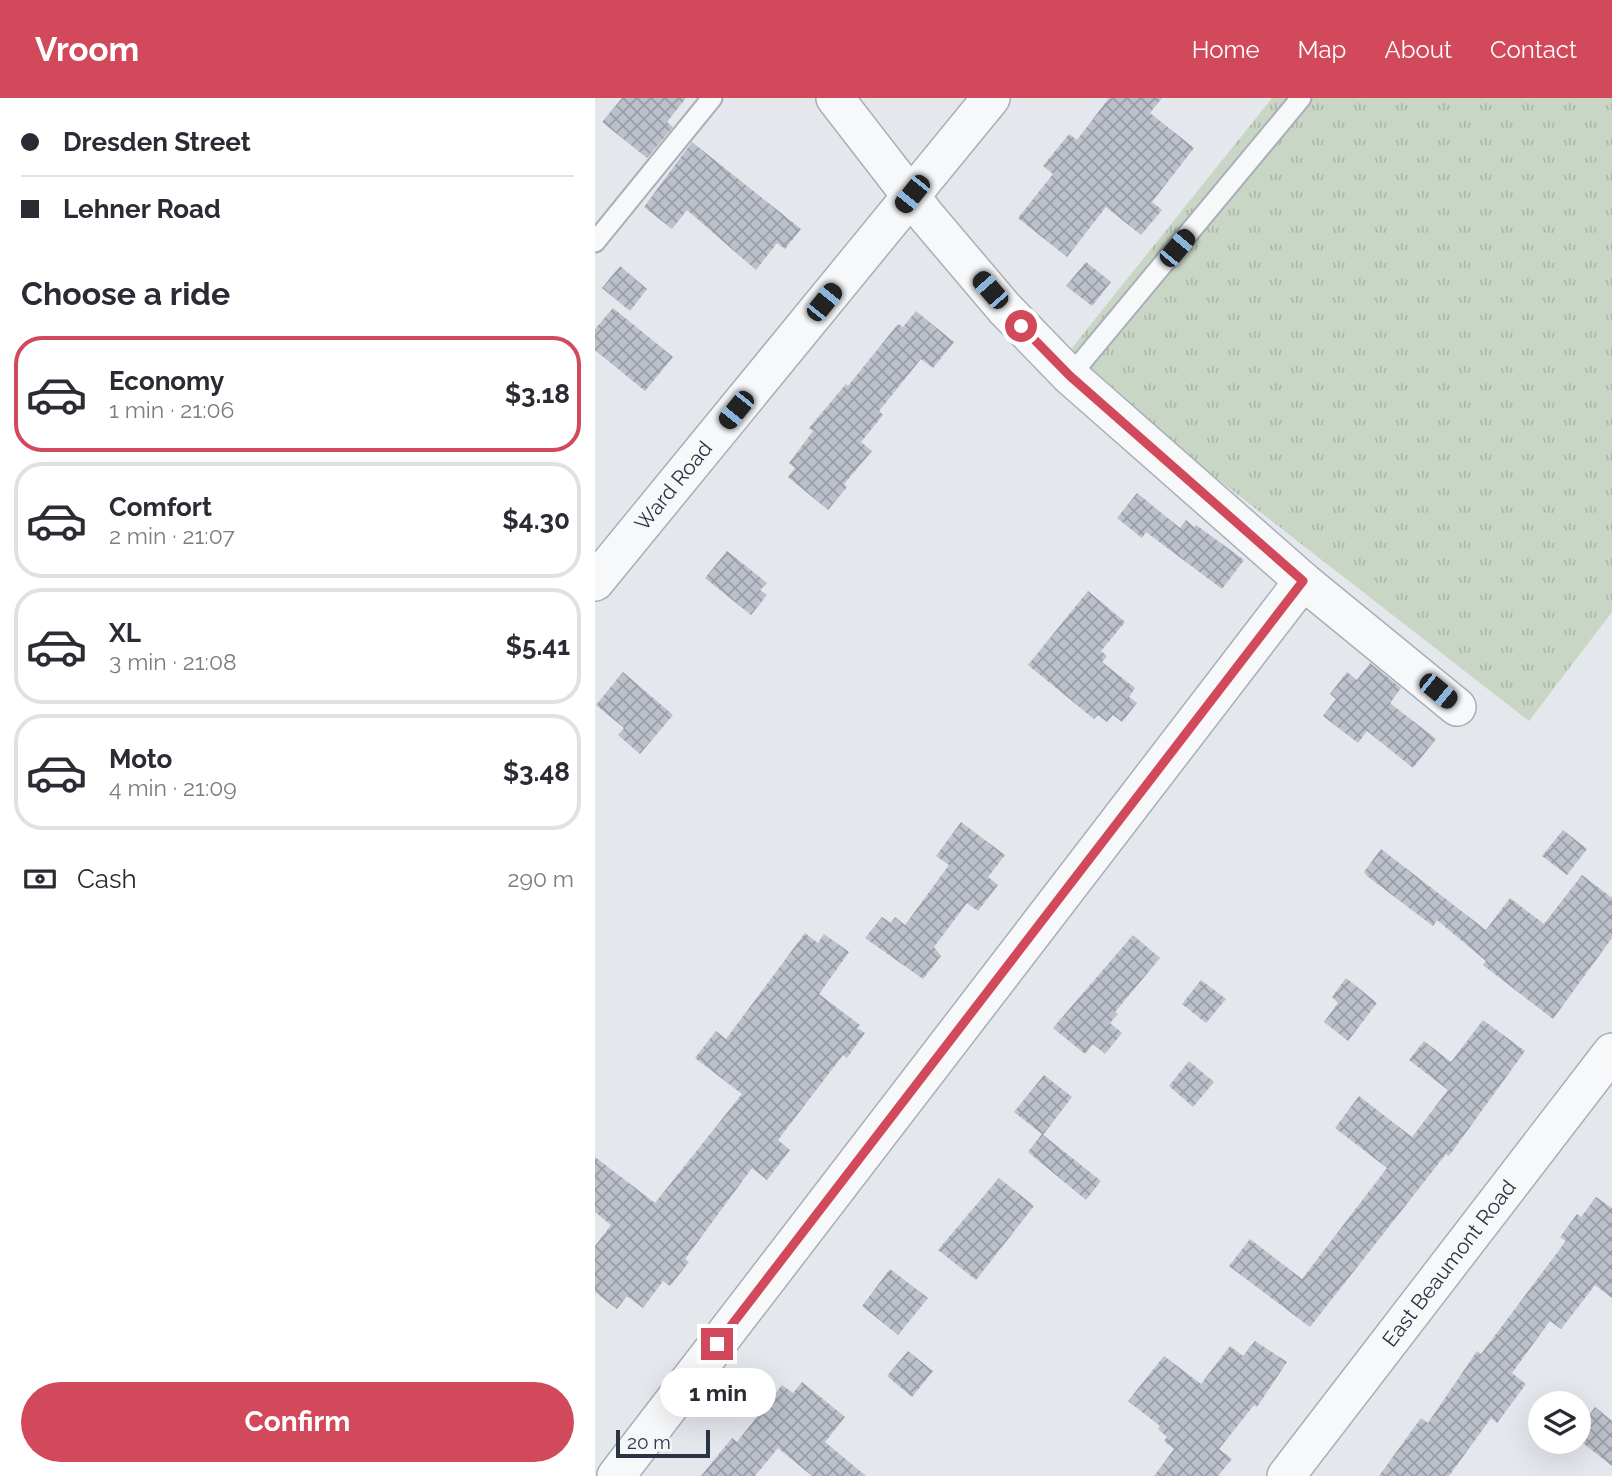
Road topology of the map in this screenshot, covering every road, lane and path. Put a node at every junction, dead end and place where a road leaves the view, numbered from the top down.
1 (712, 98) edge
2 (835, 98) edge
3 (991, 98) edge
4 (1301, 98) edge
5 (912, 194) junction
6 (595, 242) edge
7 (1070, 376) junction
8 (1303, 581) junction
9 (595, 582) edge
10 (1457, 707) dead end
11 (1612, 1052) edge
12 (616, 1476) edge
13 (1286, 1476) edge

1 - 6 lane
2 - 5 street
3 - 5 street, Ward Road
4 - 7 lane
5 - 7 street
5 - 9 street, Ward Road
7 - 8 street
8 - 10 street
8 - 12 street
11 - 13 street, East Beaumont Road

